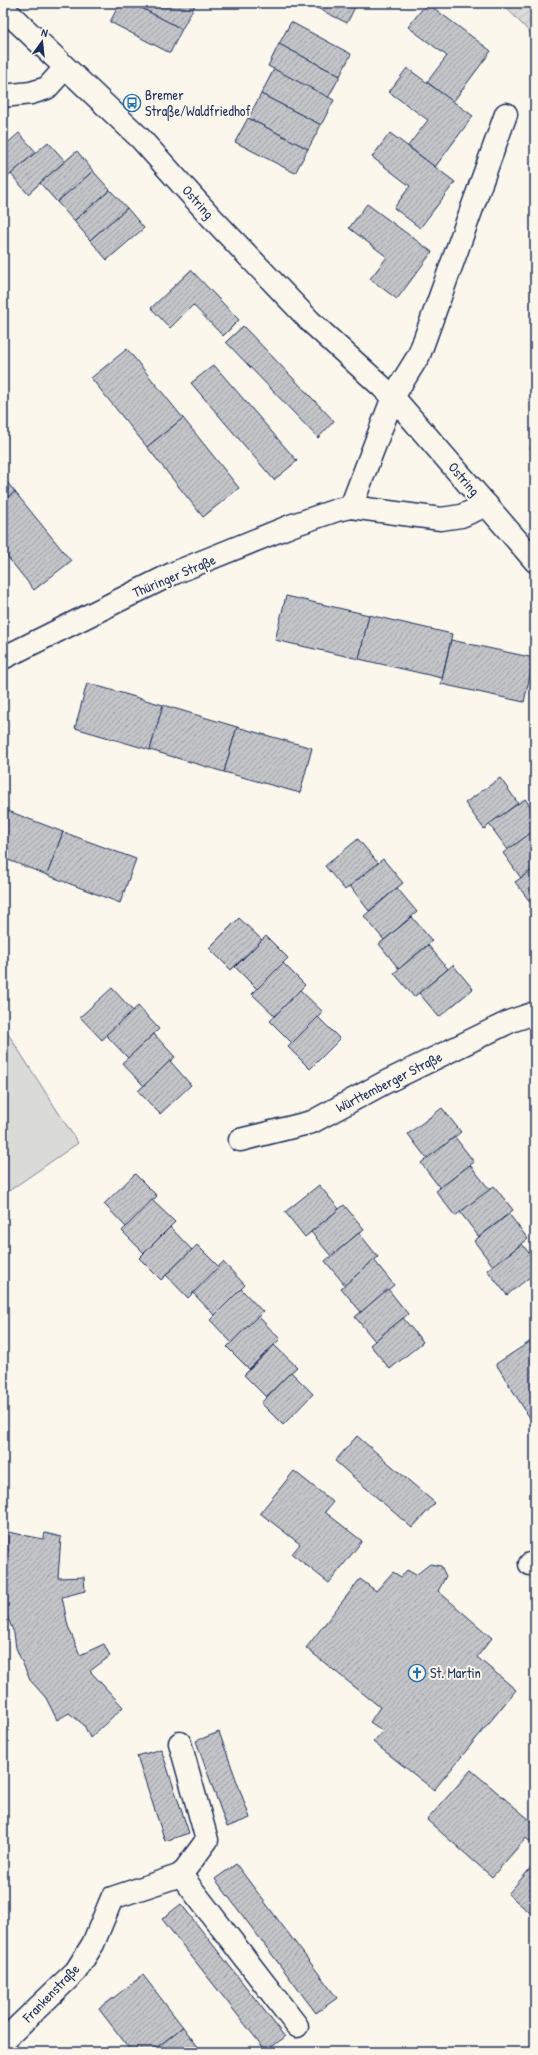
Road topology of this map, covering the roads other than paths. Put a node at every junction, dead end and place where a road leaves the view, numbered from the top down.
1 (3, 8) edge
2 (65, 68) junction
3 (3, 96) edge
4 (506, 114) dead end
5 (393, 397) junction
6 (487, 505) junction
7 (351, 507) junction
8 (535, 561) edge
9 (3, 658) edge
10 (535, 1013) edge
11 (240, 1140) dead end
12 (180, 1743) dead end
13 (181, 1875) junction
14 (296, 2026) dead end
15 (3, 2041) edge

1 - 2 street, Ostring
2 - 3 street
2 - 5 street, Ostring
4 - 5 street
5 - 6 street, Ostring
5 - 7 street
6 - 7 street, Thüringer Straße
6 - 8 street, Ostring
7 - 9 street, Thüringer Straße
10 - 11 street, Württemberger Straße
12 - 13 street
13 - 14 street
13 - 15 street, Frankenstraße

